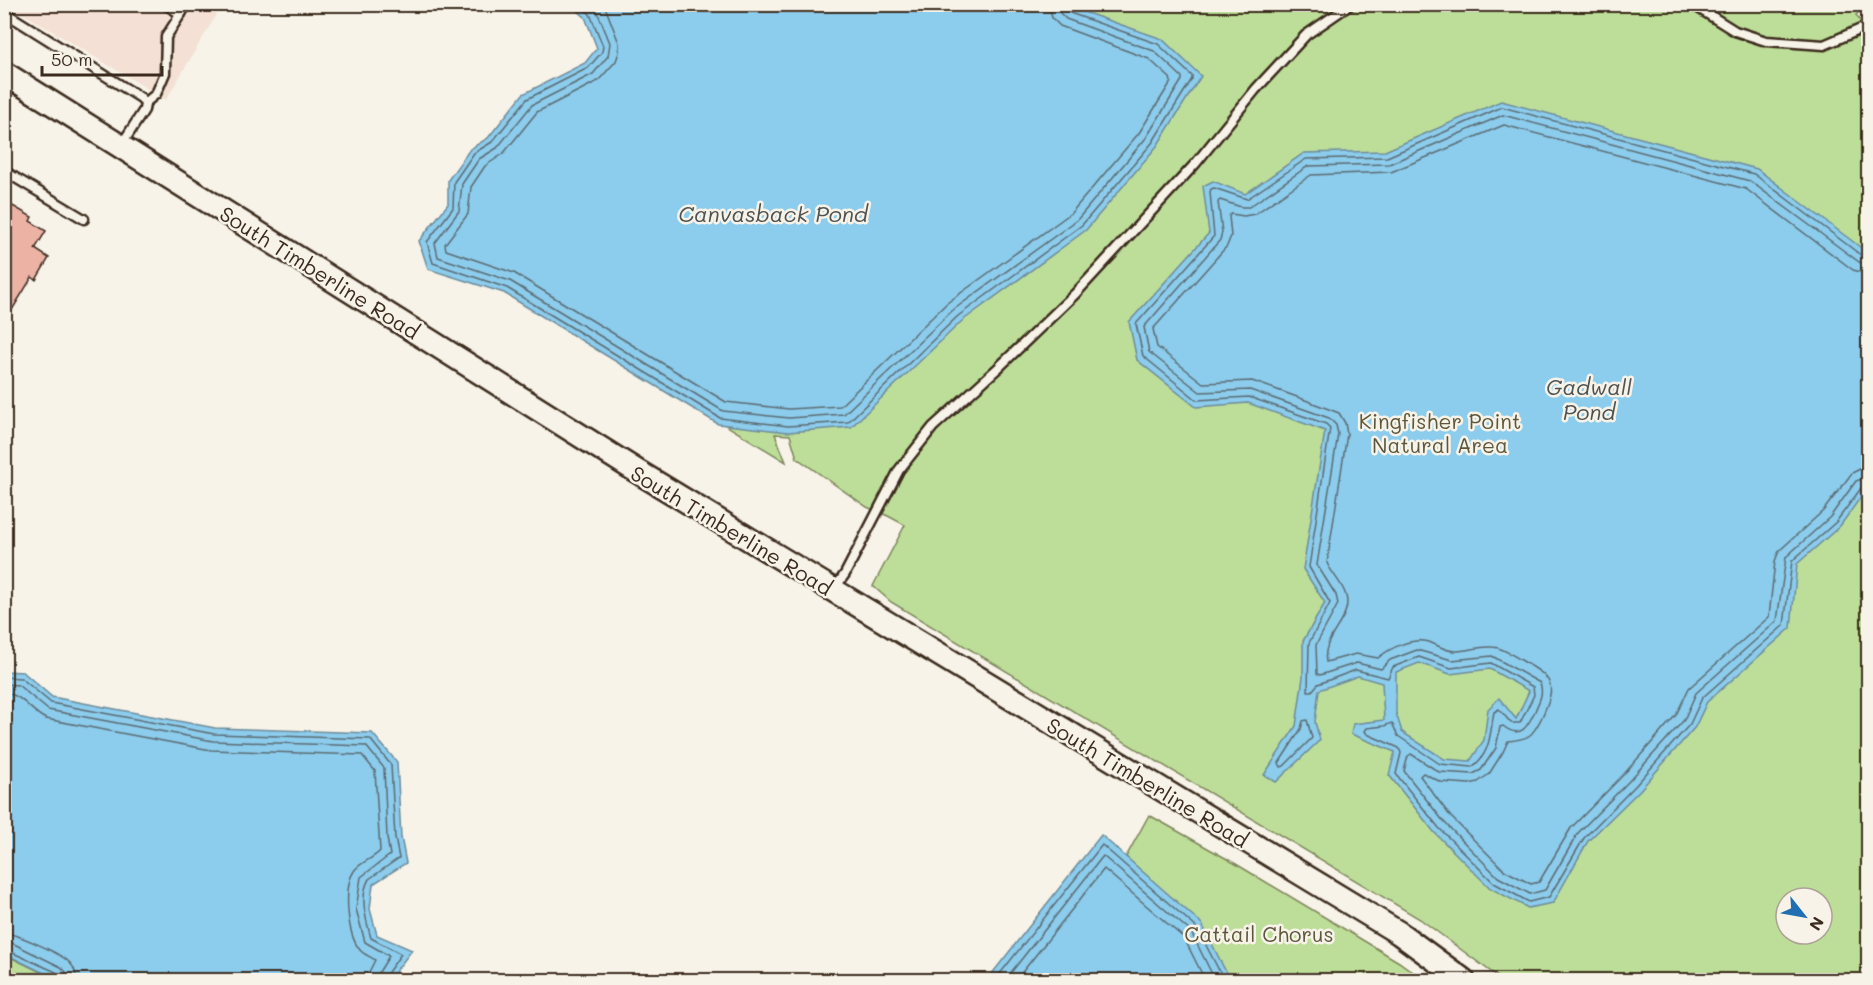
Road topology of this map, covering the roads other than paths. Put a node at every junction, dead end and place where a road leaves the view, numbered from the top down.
1 (165, 4) edge
2 (187, 4) edge
3 (1351, 4) edge
4 (1692, 4) edge
5 (4, 12) edge
6 (181, 14) junction
7 (1869, 26) edge
8 (4, 73) edge
9 (145, 103) junction
10 (121, 146) junction
11 (4, 171) edge
12 (84, 219) dead end
13 (832, 591) junction
14 (1464, 981) edge

1 - 6 lane
2 - 6 lane
3 - 13 lane
4 - 7 lane
5 - 9 lane
6 - 9 lane
8 - 10 main road, South Timberline Road
9 - 10 lane
10 - 13 main road, South Timberline Road
11 - 12 lane
13 - 14 main road, South Timberline Road

